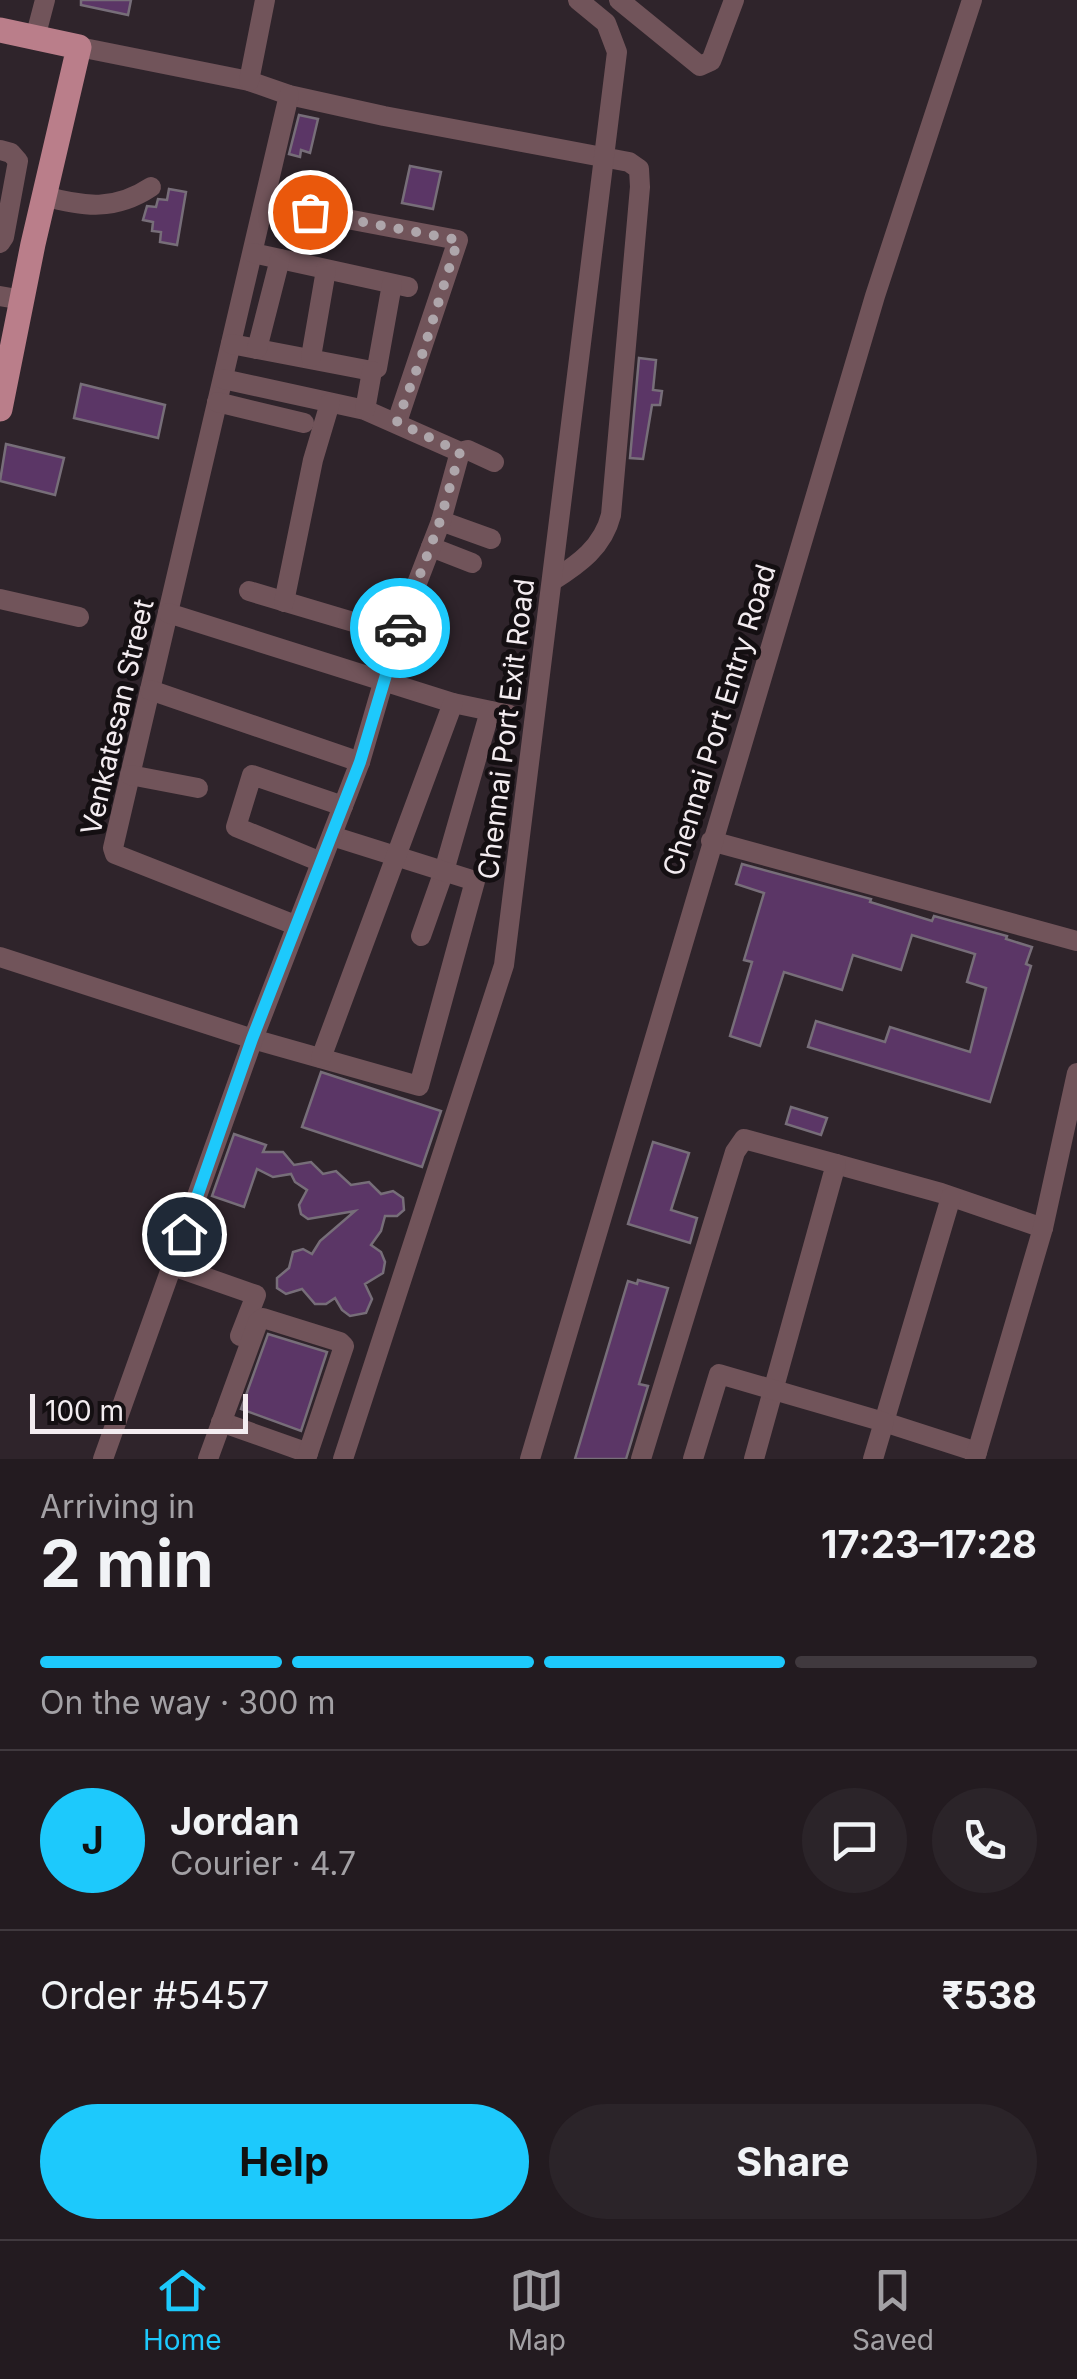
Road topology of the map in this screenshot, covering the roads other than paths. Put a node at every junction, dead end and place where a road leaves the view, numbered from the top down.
1 (45, 0) edge
2 (266, 0) edge
3 (578, 0) edge
4 (618, 0) edge
5 (734, 0) edge
6 (972, 0) edge
7 (0, 30) edge
8 (35, 38) junction
9 (79, 47) junction
10 (249, 81) junction
11 (289, 94) junction
12 (0, 150) edge
13 (606, 158) junction
14 (151, 188) dead end
15 (44, 196) junction
16 (310, 212) dead end
17 (2, 240) edge
18 (33, 244) junction
19 (252, 252) junction
20 (280, 259) junction
21 (326, 270) junction
22 (11, 298) edge
23 (231, 344) junction
24 (258, 349) junction
25 (311, 357) junction
26 (372, 371) junction
27 (223, 378) junction
28 (217, 402) junction
29 (330, 403) junction
30 (0, 408) edge
31 (365, 410) junction
32 (397, 422) junction
33 (304, 423) dead end
34 (460, 452) junction
35 (494, 462) dead end
36 (440, 521) junction
37 (492, 539) dead end
38 (431, 547) junction
39 (472, 563) dead end
40 (552, 580) junction
41 (249, 591) dead end
42 (0, 600) edge
43 (284, 602) junction
44 (168, 613) junction
45 (79, 618) dead end
46 (397, 635) junction
47 (384, 680) junction
48 (150, 690) junction
49 (453, 703) junction
50 (360, 762) junction
51 (130, 775) junction
52 (198, 788) dead end
53 (343, 806) junction
54 (332, 836) junction
55 (711, 840) junction
56 (398, 856) junction
57 (321, 862) junction
58 (444, 870) junction
59 (296, 925) junction
60 (421, 936) dead end
61 (1077, 941) edge
62 (0, 957) edge
63 (252, 1039) junction
64 (321, 1058) junction
65 (1077, 1073) edge
66 (836, 1164) junction
67 (951, 1196) junction
68 (1043, 1228) junction
69 (172, 1266) junction
70 (773, 1390) junction
71 (221, 1422) junction
72 (884, 1422) junction
73 (308, 1456) edge
74 (976, 1456) edge
75 (103, 1459) edge
76 (194, 1459) edge
77 (208, 1459) edge
78 (343, 1459) edge
79 (530, 1459) edge
80 (641, 1459) edge
81 (692, 1459) edge
82 (754, 1459) edge
83 (873, 1459) edge

1 - 8 street
2 - 10 street
3 - 13 street, Chennai Port Exit Road
4 - 5 street
6 - 55 street, Chennai Port Entry Road
7 - 8 main road
8 - 9 main road
9 - 10 street
9 - 15 main road
10 - 11 street
11 - 13 street
11 - 19 street, Venkatesan Street
12 - 17 street
13 - 40 street, Chennai Port Exit Road
13 - 40 street
14 - 15 street
15 - 18 main road
16 - 32 street
17 - 18 street
18 - 22 main road
19 - 20 street
19 - 23 street, Venkatesan Street
20 - 21 street
20 - 24 street
21 - 25 street
21 - 26 street
22 - 30 main road
23 - 24 street
23 - 27 street, Venkatesan Street
24 - 25 street
25 - 26 street
26 - 31 street
27 - 28 street, Venkatesan Street
27 - 29 street
28 - 33 street
28 - 44 street, Venkatesan Street
29 - 31 street
29 - 43 street
31 - 32 street
32 - 34 street
34 - 35 street
34 - 36 street
36 - 37 street
36 - 38 street
38 - 39 street
38 - 46 street
40 - 78 street, Chennai Port Exit Road
41 - 43 street
42 - 45 street
43 - 46 street
44 - 47 street
44 - 48 street, Venkatesan Street
46 - 47 street
47 - 49 street
47 - 50 street
48 - 50 street
48 - 51 street, Venkatesan Street
49 - 56 street
49 - 58 street
50 - 53 street
51 - 52 street
51 - 59 street, Venkatesan Street
53 - 54 street
53 - 57 street
54 - 56 street
54 - 57 street
55 - 61 street
55 - 79 street, Chennai Port Entry Road
56 - 58 street
56 - 64 street
57 - 59 street
58 - 60 street
58 - 64 street
59 - 63 street
62 - 63 street
63 - 64 street
63 - 69 street
65 - 68 street
66 - 67 street
66 - 70 street
66 - 80 street
67 - 68 street
67 - 72 street
68 - 74 street
69 - 75 street
69 - 76 street
70 - 72 street
70 - 81 street
70 - 82 street
71 - 73 street
71 - 73 street
71 - 77 street
72 - 74 street
72 - 83 street

